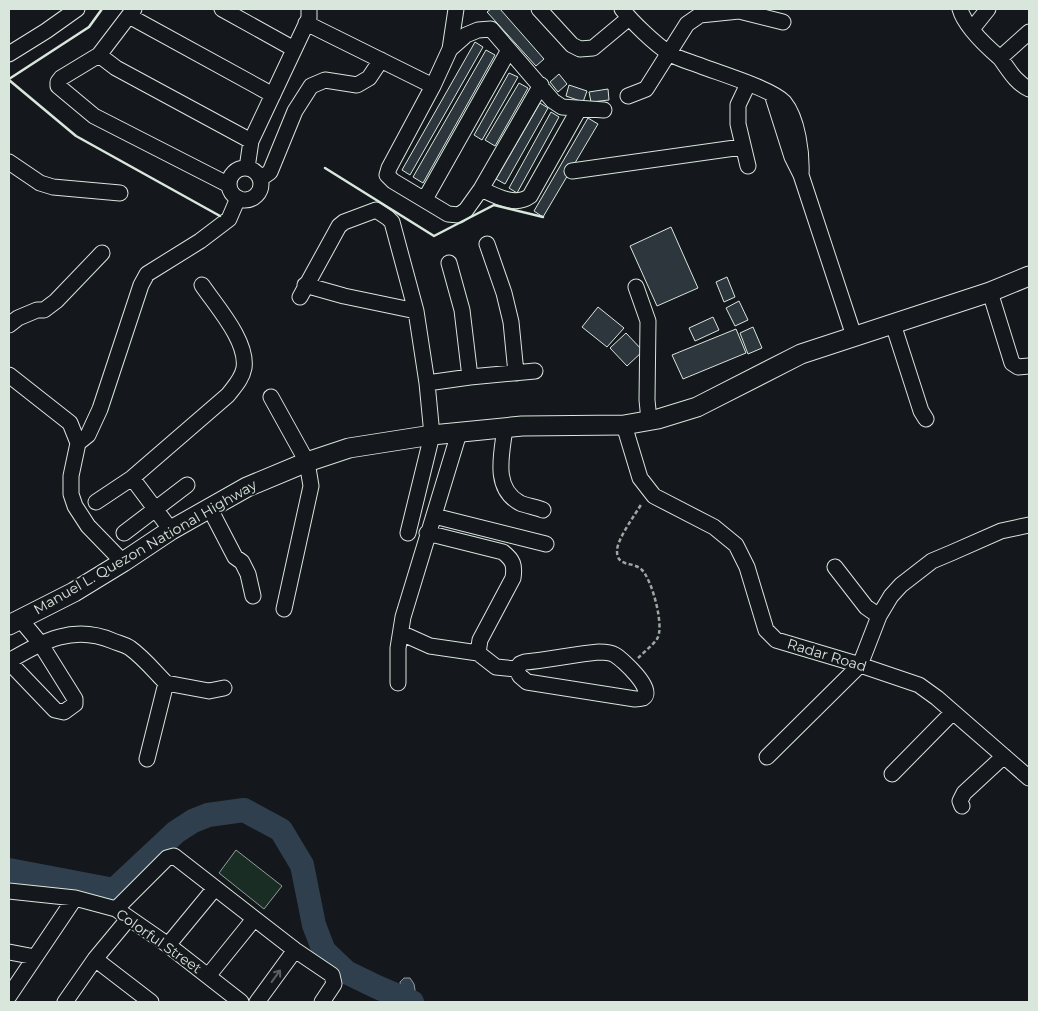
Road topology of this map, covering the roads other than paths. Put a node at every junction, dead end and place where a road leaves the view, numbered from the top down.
1 (77, 9) edge
2 (222, 9) edge
3 (456, 9) edge
4 (539, 9) edge
5 (960, 9) edge
6 (988, 9) edge
7 (131, 12) edge
8 (625, 13) edge
9 (308, 16) edge
10 (783, 22) dead end
11 (972, 29) junction
12 (1029, 32) edge
13 (294, 48) junction
14 (450, 49) junction
15 (510, 50) junction
16 (9, 54) edge
17 (669, 54) junction
18 (99, 55) junction
19 (1000, 58) junction
20 (381, 60) junction
21 (748, 84) junction
22 (541, 85) junction
23 (433, 86) junction
24 (1029, 89) edge
25 (273, 94) junction
26 (628, 96) dead end
27 (579, 109) junction
28 (604, 110) dead end
29 (251, 141) junction
30 (742, 147) junction
31 (9, 162) edge
32 (748, 166) dead end
33 (247, 168) junction
34 (572, 171) dead end
35 (260, 179) junction
36 (229, 185) junction
37 (481, 189) junction
38 (120, 193) dead end
39 (238, 198) junction
40 (425, 199) junction
41 (487, 244) dead end
42 (102, 252) dead end
43 (449, 263) dead end
44 (1029, 276) edge
45 (202, 285) dead end
46 (636, 287) dead end
47 (990, 292) junction
48 (416, 311) junction
49 (893, 324) junction
50 (9, 325) edge
51 (854, 336) junction
52 (1029, 366) edge
53 (535, 371) dead end
54 (516, 373) junction
55 (9, 375) edge
56 (470, 377) junction
57 (427, 383) junction
58 (271, 397) dead end
59 (926, 419) dead end
60 (649, 420) junction
61 (624, 425) junction
62 (505, 428) junction
63 (459, 433) junction
64 (432, 435) junction
65 (78, 443) junction
66 (307, 462) junction
67 (132, 478) junction
68 (187, 485) dead end
69 (96, 502) dead end
70 (156, 508) junction
71 (210, 508) junction
72 (543, 510) dead end
73 (434, 516) junction
74 (1029, 525) edge
75 (171, 530) junction
76 (124, 533) dead end
77 (408, 533) dead end
78 (427, 534) junction
79 (546, 544) dead end
80 (123, 562) junction
81 (835, 567) dead end
82 (253, 596) dead end
83 (284, 609) dead end
84 (879, 616) junction
85 (14, 622) edge
86 (401, 633) junction
87 (40, 643) junction
88 (478, 653) junction
89 (9, 661) edge
90 (860, 664) junction
91 (516, 669) junction
92 (166, 683) junction
93 (398, 683) dead end
94 (224, 688) dead end
95 (952, 712) junction
96 (1004, 756) junction
97 (767, 757) dead end
98 (147, 759) dead end
99 (892, 774) dead end
100 (1029, 778) edge
101 (962, 806) dead end
102 (215, 888) junction
103 (9, 891) edge
104 (75, 898) junction
105 (116, 909) junction
106 (129, 918) junction
107 (254, 919) junction
108 (168, 945) junction
109 (295, 950) junction
110 (9, 952) edge
111 (35, 957) junction
112 (95, 959) junction
113 (208, 976) junction
114 (9, 996) edge
115 (65, 1002) edge
116 (151, 1002) edge
117 (241, 1002) edge
118 (257, 1002) edge
119 (322, 1002) edge

1 - 16 street
2 - 13 street
3 - 14 street
4 - 8 street
5 - 11 street
6 - 11 street
7 - 18 street
7 - 25 street
8 - 17 street
9 - 13 street
9 - 20 street
10 - 17 street
11 - 19 street
12 - 19 street
13 - 25 street
14 - 15 street
14 - 23 street
15 - 22 street
15 - 40 street
17 - 21 street
17 - 26 street
18 - 29 street
18 - 36 street
19 - 24 street
20 - 23 street
20 - 35 street
21 - 30 street
21 - 51 street
22 - 27 street
22 - 37 street
23 - 40 street
25 - 29 street
27 - 28 street
27 - 37 street
29 - 33 street
30 - 32 street
30 - 34 street
31 - 38 street
33 - 35 street
33 - 36 street
35 - 39 street
36 - 39 street
37 - 40 street
39 - 65 street
41 - 54 street
42 - 50 street
43 - 56 street
44 - 47 main road, Manuel L. Quezon National Highway
45 - 67 street
46 - 60 street
47 - 49 main road, Manuel L. Quezon National Highway
47 - 52 street
48 - 48 street
48 - 57 street
49 - 51 main road, Manuel L. Quezon National Highway
49 - 59 street
51 - 60 main road, Manuel L. Quezon National Highway
53 - 54 street
54 - 56 street
55 - 65 street
56 - 57 street
57 - 64 street
58 - 66 street
60 - 61 main road, Manuel L. Quezon National Highway
61 - 62 main road, Manuel L. Quezon National Highway
61 - 90 street, Radar Road
62 - 63 main road, Manuel L. Quezon National Highway
62 - 72 street
63 - 64 main road, Manuel L. Quezon National Highway
63 - 73 street
64 - 66 main road, Manuel L. Quezon National Highway
64 - 77 street
65 - 80 street
66 - 71 main road, Manuel L. Quezon National Highway
66 - 83 street
67 - 69 street
67 - 70 street
68 - 70 street
70 - 75 street
70 - 76 street
71 - 75 main road, Manuel L. Quezon National Highway
71 - 82 street
73 - 78 street
73 - 79 street
74 - 84 street
75 - 80 main road, Manuel L. Quezon National Highway
78 - 86 street
78 - 88 street
80 - 85 main road, Manuel L. Quezon National Highway
81 - 84 street
84 - 90 street
85 - 87 street
86 - 88 street
86 - 93 street
87 - 89 street
87 - 89 street
87 - 92 street
88 - 91 street
90 - 95 street, Radar Road
90 - 97 street
91 - 91 street
92 - 94 street
92 - 98 street
95 - 96 street, Radar Road
95 - 99 street
96 - 100 street, Radar Road
96 - 101 street
102 - 105 street
102 - 107 street
102 - 108 street
103 - 104 street, Colorful Street
104 - 105 street, Colorful Street
104 - 111 street
105 - 106 street, Colorful Street
106 - 108 street, Colorful Street
106 - 112 street
107 - 109 street
107 - 113 street
108 - 113 street, Colorful Street
118 -> 109 street
109 - 119 street
110 - 111 street
111 - 114 street
112 - 115 street
112 - 116 street
113 - 117 street, Colorful Street

